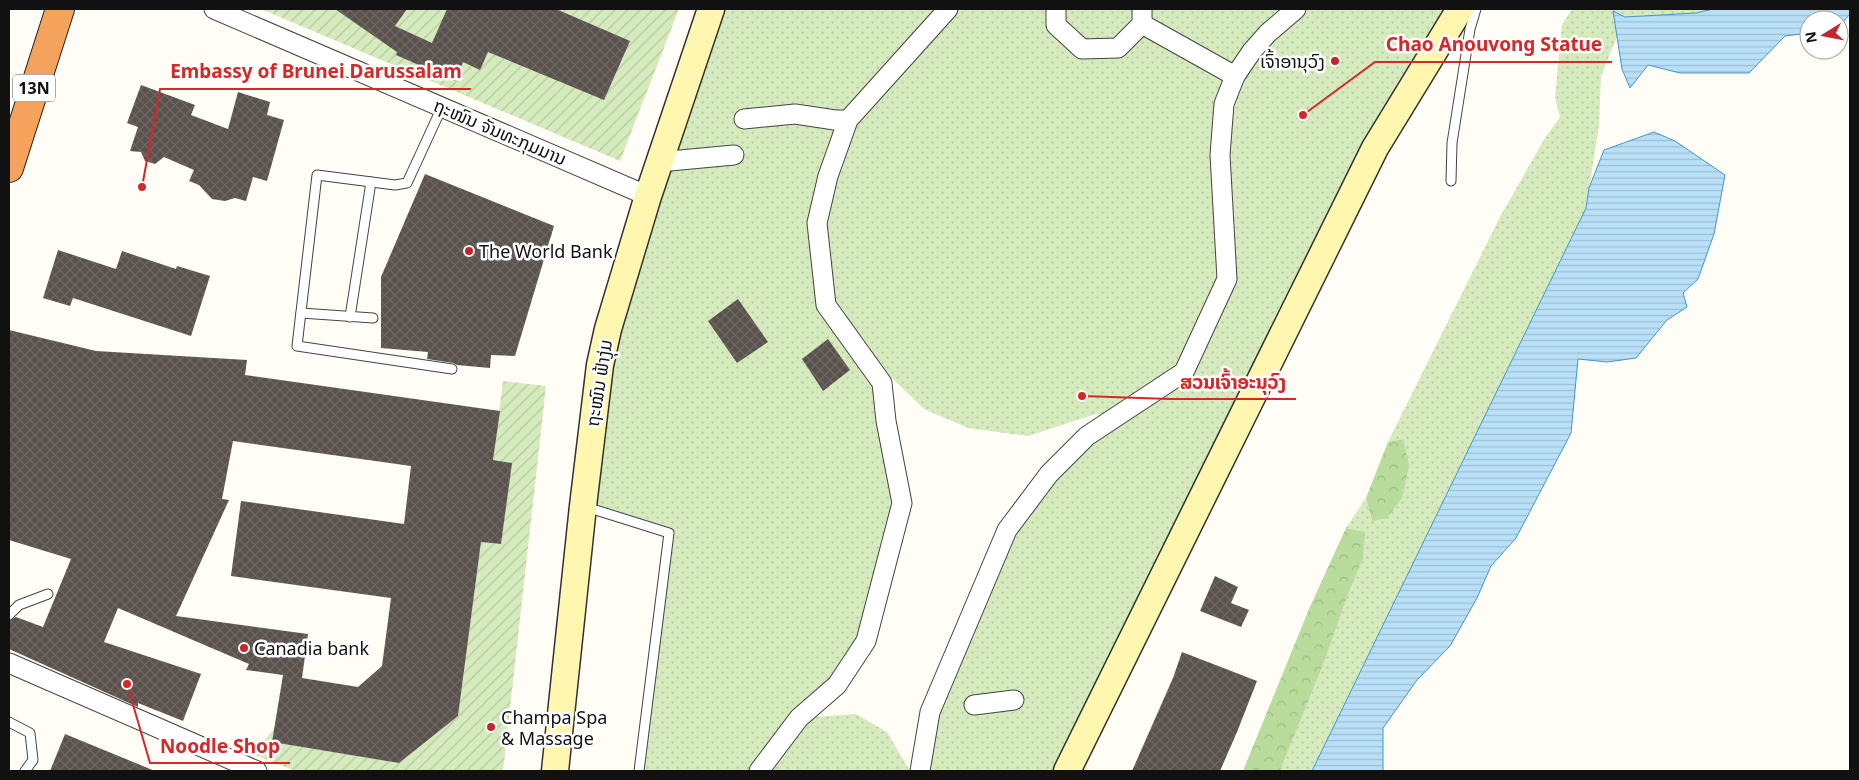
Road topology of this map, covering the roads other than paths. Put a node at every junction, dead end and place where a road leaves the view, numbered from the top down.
1 (60, 9) edge
2 (214, 9) edge
3 (711, 9) edge
4 (948, 9) edge
5 (1056, 9) edge
6 (1296, 9) edge
7 (1460, 9) edge
8 (1476, 9) edge
9 (1142, 17) edge
10 (1235, 76) junction
11 (442, 107) junction
12 (744, 119) dead end
13 (848, 120) junction
14 (734, 155) dead end
15 (10, 157) edge
16 (659, 162) junction
17 (1451, 181) dead end
18 (371, 182) junction
19 (648, 196) junction
20 (301, 313) junction
21 (350, 317) junction
22 (373, 318) dead end
23 (452, 369) dead end
24 (583, 506) junction
25 (48, 594) dead end
26 (9, 615) edge
27 (9, 664) edge
28 (1014, 700) dead end
29 (974, 705) dead end
30 (9, 722) edge
31 (25, 771) edge
32 (257, 771) edge
33 (555, 771) edge
34 (639, 771) edge
35 (759, 771) edge
36 (920, 771) edge
37 (1067, 771) edge

1 - 15 highway, 13N
2 - 11 street, ຖະໜົນ ຈັນທະກຸມມານ
3 - 16 street, ຖະໝົນ ຟ້າງຸ່ມ
4 - 13 street
5 - 9 street
6 - 10 street
7 - 37 street
8 - 17 lane
9 - 10 street
10 - 36 street
11 - 18 lane
11 - 19 street, ຖະໜົນ ຈັນທະກຸມມານ
12 - 13 street
13 - 35 street
14 - 16 street
16 - 19 street, ຖະໝົນ ຟ້າງຸ່ມ
18 - 20 lane
18 - 21 lane
19 - 24 street, ຖະໝົນ ຟ້າງຸ່ມ
20 - 21 lane
20 - 23 lane
21 - 22 lane
24 - 33 street, ຖະໝົນ ຟ້າງຸ່ມ
24 - 34 lane
25 - 26 lane
27 - 32 street
28 - 29 street
30 - 31 lane

